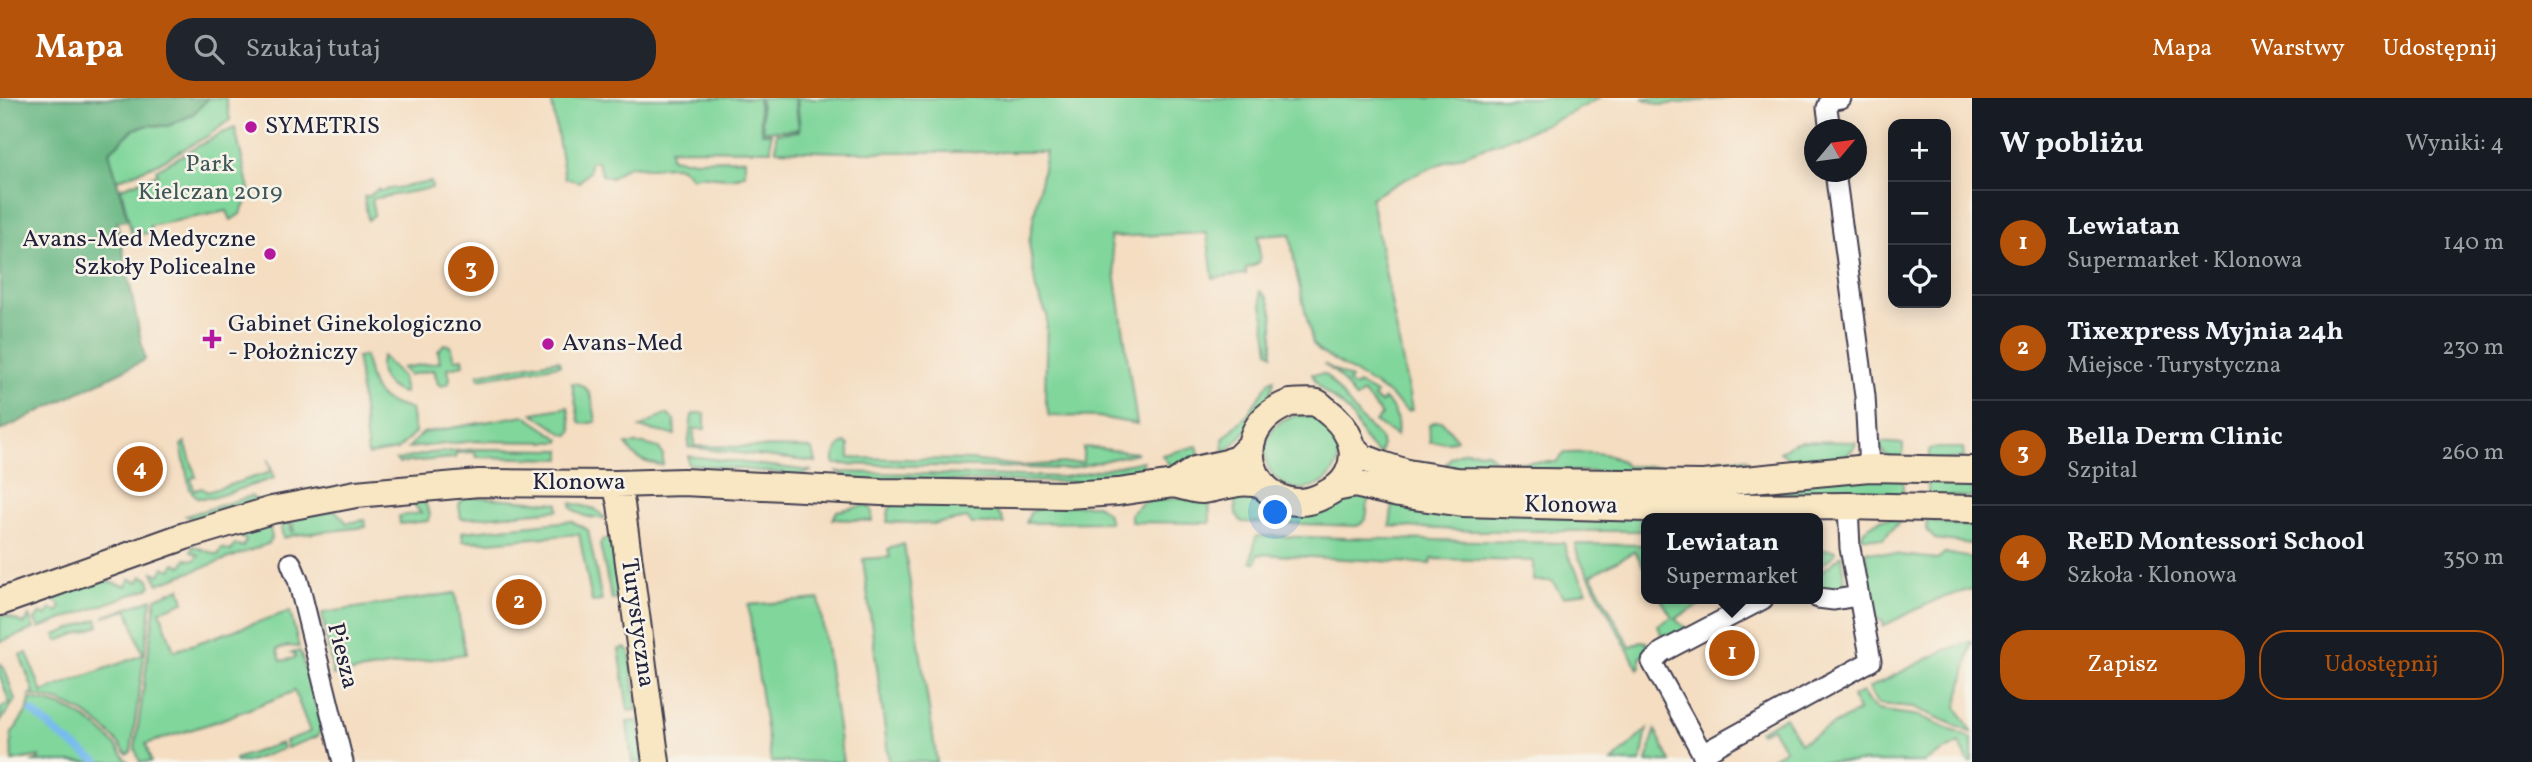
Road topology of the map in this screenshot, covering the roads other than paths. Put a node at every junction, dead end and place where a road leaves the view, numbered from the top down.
1 (1841, 98) edge
2 (1828, 119) edge
3 (1836, 182) edge
4 (1249, 447) junction
5 (1353, 448) junction
6 (1868, 468) junction
7 (1972, 470) edge
8 (616, 484) junction
9 (1174, 484) junction
10 (1263, 485) junction
11 (1340, 487) junction
12 (1848, 506) junction
13 (1972, 509) edge
14 (291, 563) dead end
15 (1858, 596) junction
16 (1823, 599) edge
17 (0, 602) edge
18 (1753, 604) edge
19 (1705, 758) edge
20 (343, 762) edge
21 (656, 762) edge

1 - 2 street
3 - 6 street
4 - 5 street
4 - 9 street
4 - 10 street
5 - 6 street, Klonowa
5 - 11 street
6 - 7 street, Klonowa
8 - 9 street, Klonowa
8 - 17 street, Klonowa
8 - 21 street, Turystyczna
9 - 10 street
10 - 11 street
11 - 12 street, Klonowa
12 - 13 street, Klonowa
12 - 15 street
14 - 20 street, Piesza
15 - 16 street
15 - 19 street
18 - 19 street

